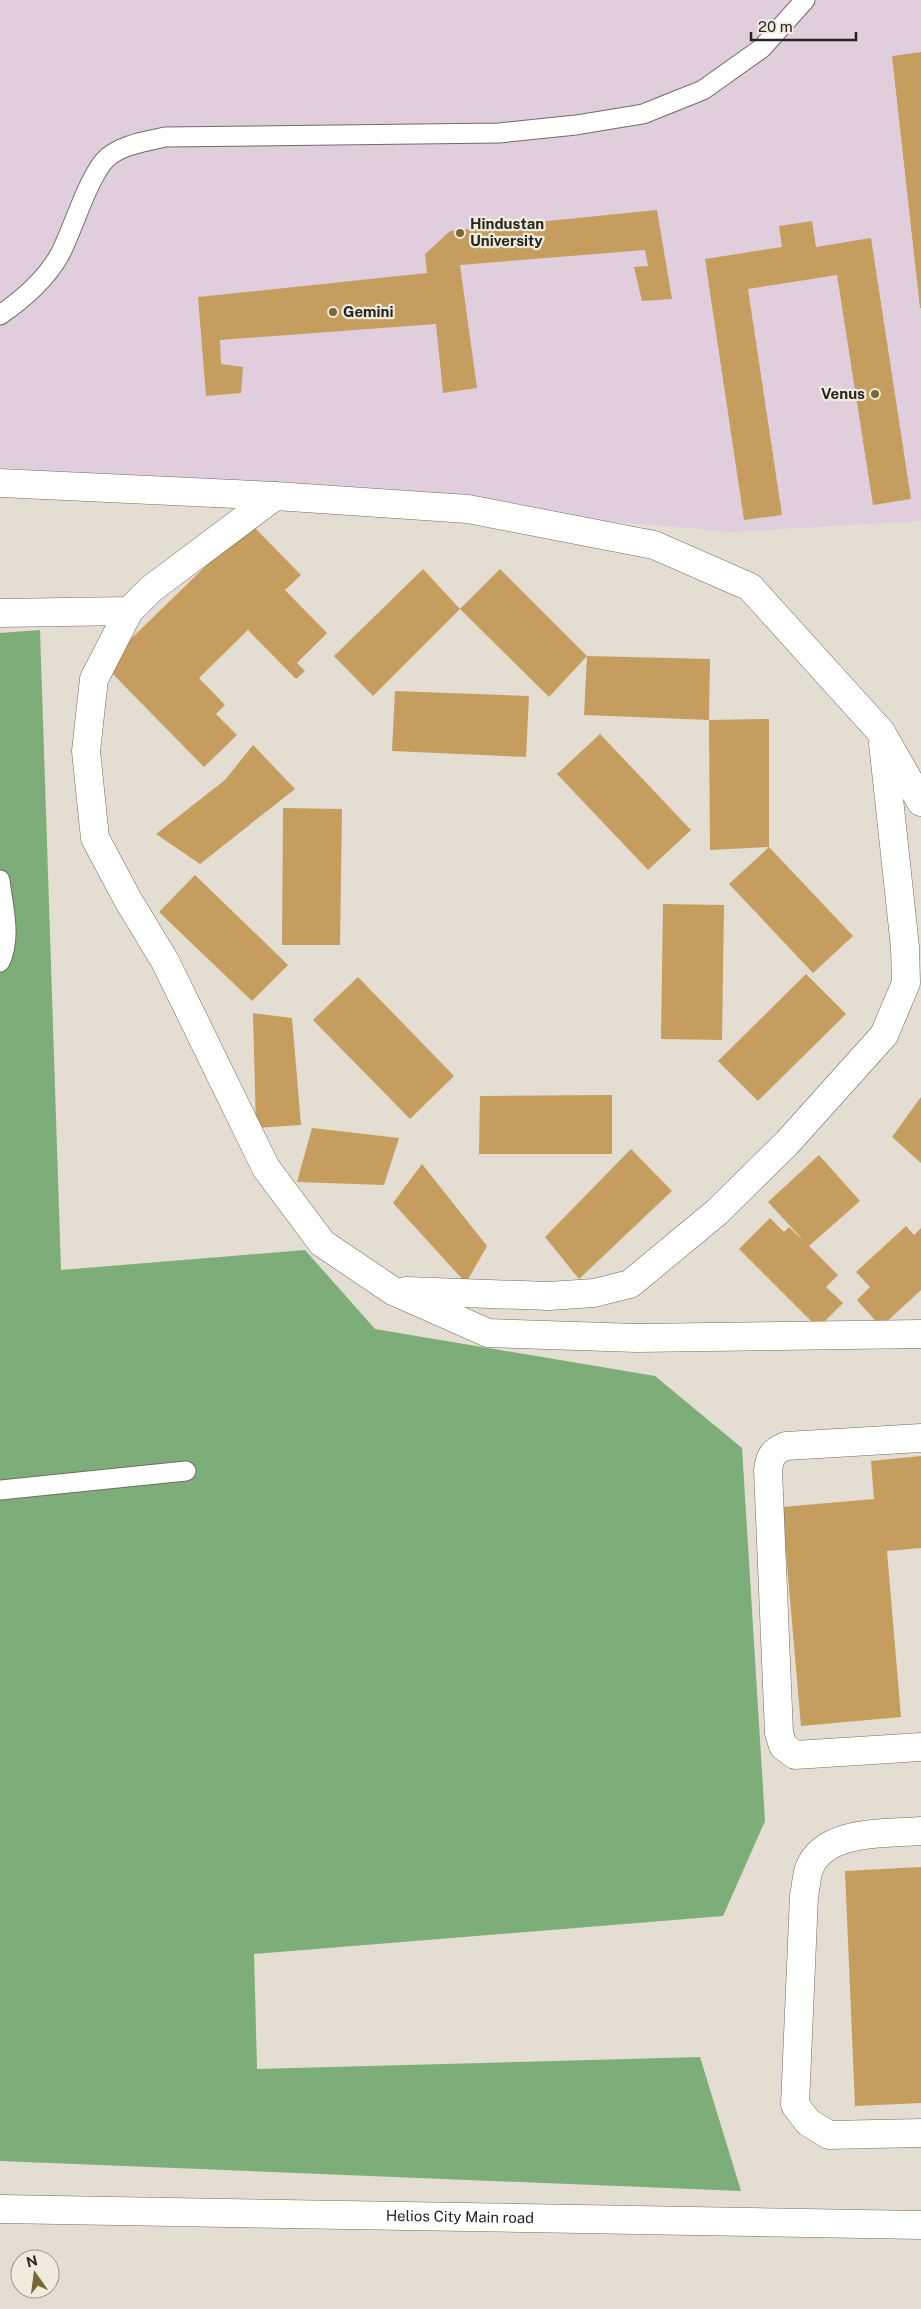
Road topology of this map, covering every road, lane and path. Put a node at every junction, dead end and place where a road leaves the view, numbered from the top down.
1 (805, 0) edge
2 (0, 315) edge
3 (0, 483) edge
4 (275, 496) junction
5 (129, 611) junction
6 (0, 613) edge
7 (882, 732) junction
8 (921, 802) edge
9 (0, 880) edge
10 (0, 962) edge
11 (393, 1291) junction
12 (921, 1334) edge
13 (921, 1438) edge
14 (186, 1471) dead end
15 (0, 1490) edge
16 (921, 1747) edge
17 (921, 1831) edge
18 (921, 2133) edge
19 (0, 2209) edge
20 (921, 2225) edge

1 - 2 lane
3 - 4 street
4 - 5 street
4 - 7 street
5 - 6 street
5 - 11 street
7 - 8 street
7 - 11 street
9 - 10 lane
11 - 12 street
13 - 16 street
14 - 15 lane
17 - 18 street
19 - 20 street, Helios City Main road

